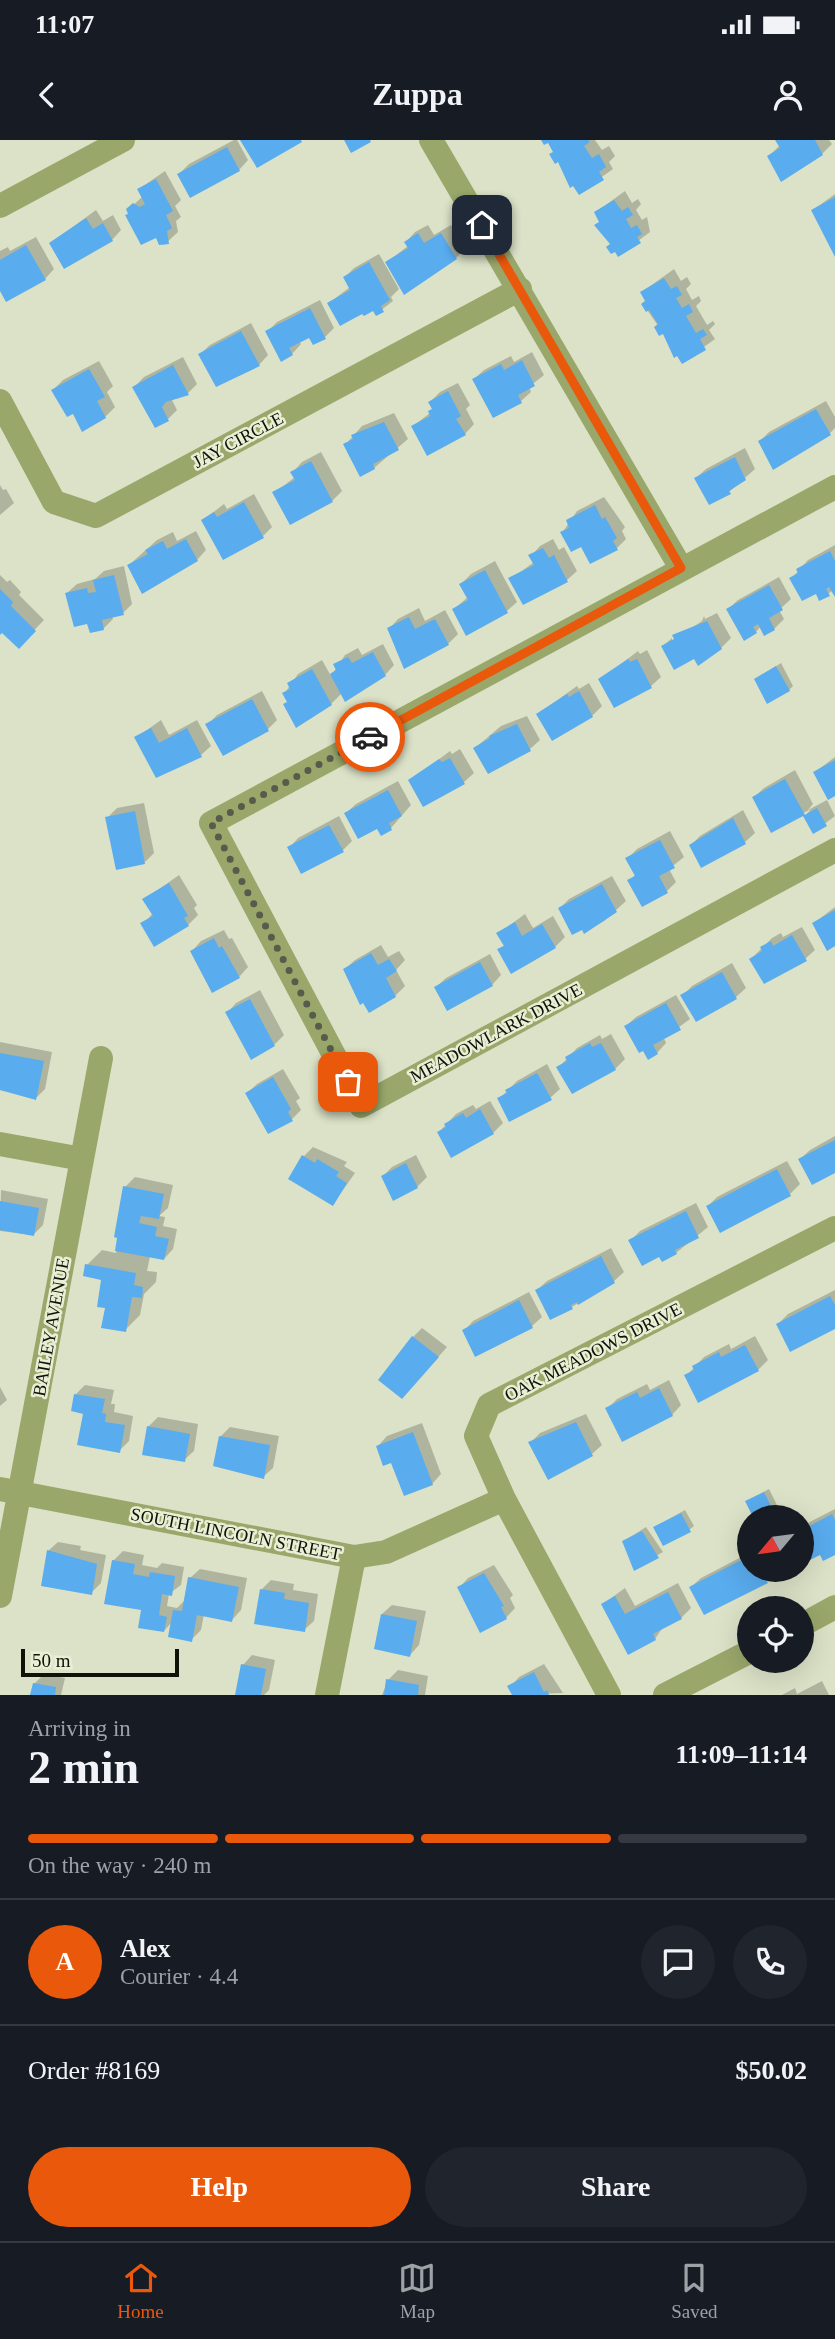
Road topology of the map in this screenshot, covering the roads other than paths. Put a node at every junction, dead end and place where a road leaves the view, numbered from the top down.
1 (123, 140) edge
2 (431, 140) edge
3 (0, 206) edge
4 (520, 289) junction
5 (0, 401) edge
6 (835, 487) edge
7 (681, 568) junction
8 (835, 850) edge
9 (101, 1058) dead end
10 (0, 1144) edge
11 (82, 1159) junction
12 (835, 1228) edge
13 (10, 1492) edge
14 (504, 1499) junction
15 (354, 1557) junction
16 (0, 1596) edge
17 (835, 1607) edge
18 (814, 1618) edge
19 (737, 1658) edge
20 (327, 1695) edge
21 (609, 1695) edge
22 (665, 1695) edge

1 - 3 street
2 - 4 street
4 - 5 street, JAY CIRCLE
4 - 7 street
6 - 7 street, MEADOWLARK DRIVE
7 - 8 street, MEADOWLARK DRIVE
9 - 11 street, BAILEY AVENUE
10 - 11 street
11 - 13 street, BAILEY AVENUE
12 - 14 street, OAK MEADOWS DRIVE
13 - 15 street, SOUTH LINCOLN STREET
13 - 16 street, BAILEY AVENUE
14 - 15 street, SOUTH LINCOLN STREET
14 - 21 street, OAK MEADOWS DRIVE
15 - 20 street
17 - 18 street
19 - 22 street

